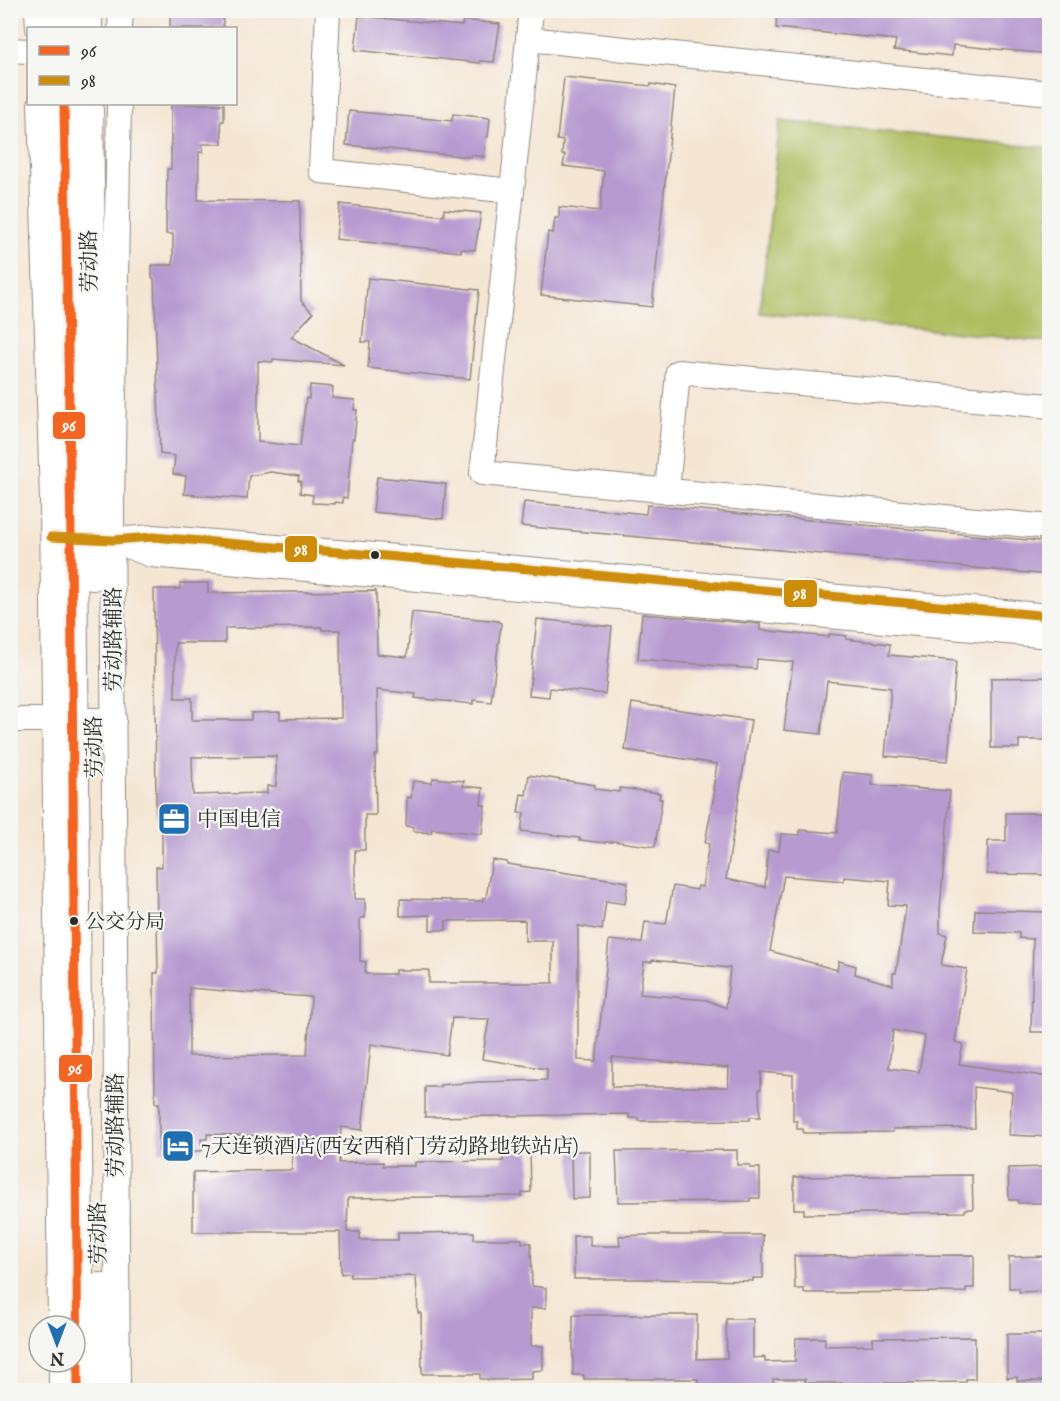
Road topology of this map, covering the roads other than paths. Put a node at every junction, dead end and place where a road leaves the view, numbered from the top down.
1 (37, 10) edge
2 (63, 10) edge
3 (86, 10) edge
4 (121, 10) edge
5 (328, 10) edge
6 (531, 10) edge
7 (38, 27) edge
8 (63, 27) edge
9 (86, 27) edge
10 (120, 27) edge
11 (528, 39) junction
12 (10, 51) edge
13 (27, 51) edge
14 (1050, 93) edge
15 (40, 105) edge
16 (64, 105) edge
17 (87, 105) edge
18 (119, 105) edge
19 (512, 191) junction
20 (1050, 406) edge
21 (667, 491) junction
22 (1050, 527) edge
23 (82, 538) junction
24 (1050, 616) edge
25 (1050, 636) edge
26 (10, 720) edge
27 (83, 720) junction
28 (60, 1314) edge
29 (60, 1374) edge
30 (61, 1390) edge
31 (78, 1390) edge
32 (100, 1390) edge
33 (118, 1390) edge

1 - 7 street
2 - 8 main road
3 - 9 main road
4 - 10 street
5 - 19 street
6 - 11 street
11 - 14 street
11 - 19 street
12 - 13 street
15 - 23 street, 劳动路辅路
16 - 23 main road, 劳动路
17 - 23 main road, 劳动路
18 - 23 street, 劳动路辅路
19 - 21 street
20 - 21 street
21 - 22 street
23 - 24 street
23 - 25 street
23 - 27 main road, 劳动路
23 - 27 street, 劳动路辅路
26 - 27 street
27 - 28 street, 劳动路辅路
27 - 31 main road, 劳动路
27 - 32 main road, 劳动路
27 - 33 street, 劳动路辅路
29 - 30 street

